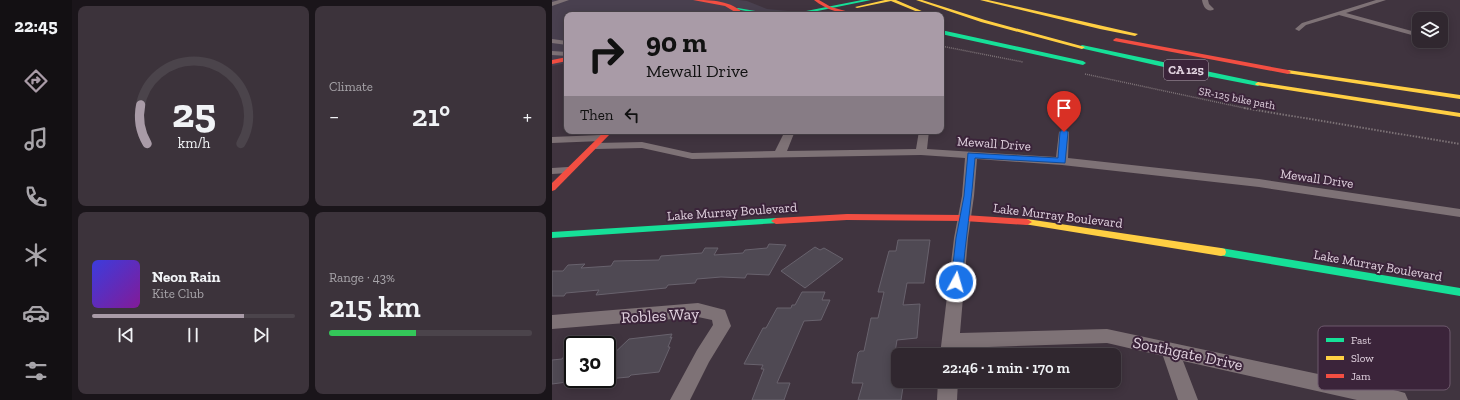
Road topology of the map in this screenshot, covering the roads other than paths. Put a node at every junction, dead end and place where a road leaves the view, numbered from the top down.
1 (566, 0) edge
2 (695, 0) edge
3 (816, 0) edge
4 (892, 0) edge
5 (918, 0) edge
6 (982, 0) edge
7 (1009, 0) edge
8 (1205, 0) edge
9 (1383, 0) edge
10 (869, 1) edge
11 (552, 4) edge
12 (972, 4) dead end
13 (829, 8) junction
14 (841, 10) junction
15 (1211, 10) dead end
16 (741, 12) edge
17 (808, 12) edge
18 (832, 12) edge
19 (848, 12) edge
20 (922, 12) edge
21 (1338, 13) junction
22 (1299, 29) dead end
23 (979, 31) dead end
24 (944, 33) edge
25 (1412, 33) edge
26 (1147, 34) dead end
27 (552, 41) edge
28 (564, 43) edge
29 (1222, 50) dead end
30 (552, 53) edge
31 (564, 54) edge
32 (564, 60) edge
33 (552, 62) edge
34 (1460, 97) edge
35 (1460, 115) edge
36 (1064, 132) dead end
37 (789, 134) edge
38 (924, 134) edge
39 (603, 138) edge
40 (552, 140) edge
41 (921, 152) junction
42 (779, 155) junction
43 (971, 155) junction
44 (1062, 161) junction
45 (571, 170) junction
46 (552, 171) edge
47 (552, 188) edge
48 (1460, 212) edge
49 (964, 218) junction
50 (552, 235) edge
51 (1460, 292) edge
52 (552, 322) edge
53 (950, 348) edge
54 (1170, 349) junction
55 (1318, 382) edge
56 (948, 388) edge
57 (1353, 390) edge
58 (680, 400) edge
59 (947, 400) edge
60 (1188, 400) edge
61 (1398, 400) edge

1 - 11 street
2 - 16 main road
3 - 13 main road
4 - 10 main road
4 - 20 main road
5 - 35 main road, CA 125
6 - 29 main road
7 - 26 main road
8 - 15 street
9 - 21 street
10 - 13 main road
10 - 14 main road
12 - 34 main road, CA 125
13 - 14 main road
13 - 17 main road
14 - 18 main road
14 - 19 main road
21 - 22 street
21 - 25 street
23 - 24 main road
27 - 28 street
30 - 31 street
32 - 33 main road
36 - 44 street
37 - 42 street
38 - 41 street
39 - 40 lane
39 - 42 street, Mewall Drive
39 - 45 main road
41 - 42 street, Mewall Drive
41 - 43 street, Mewall Drive
43 - 44 street, Mewall Drive
43 - 49 street
44 - 48 street, Mewall Drive
45 - 46 lane
45 - 47 main road
49 - 50 main road, Lake Murray Boulevard
49 - 51 main road, Lake Murray Boulevard
49 - 53 street
52 - 58 street, Robles Way
53 - 54 street, Southgate Drive
54 - 55 street, Southgate Drive
54 - 60 street
56 - 59 street
57 - 61 street, Southgate Drive

